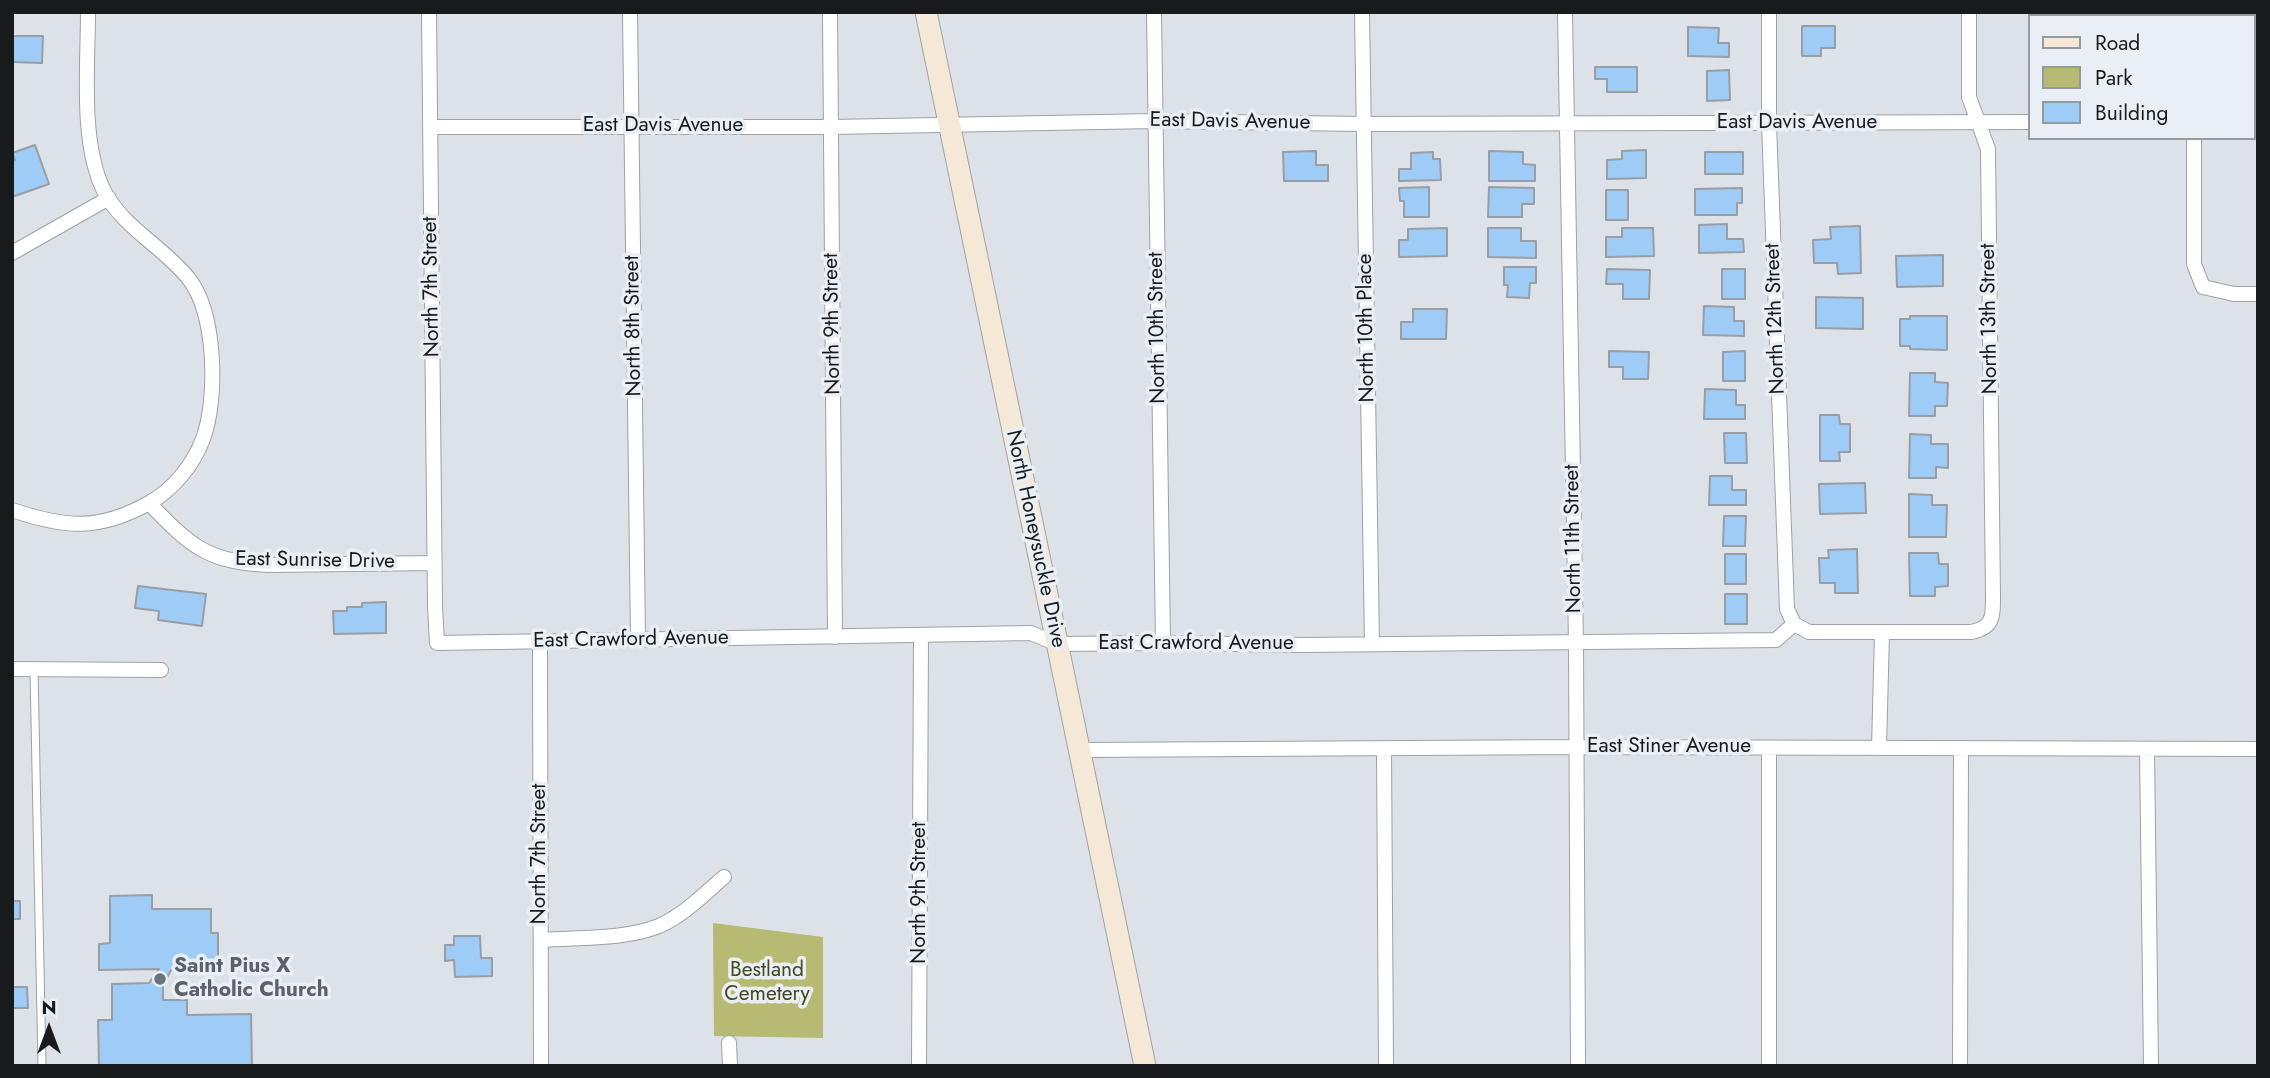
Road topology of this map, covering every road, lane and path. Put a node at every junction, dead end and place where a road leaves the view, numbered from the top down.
1 (88, 12) edge
2 (429, 12) edge
3 (629, 12) edge
4 (830, 12) edge
5 (926, 12) edge
6 (1154, 12) edge
7 (1362, 12) edge
8 (1565, 12) edge
9 (1769, 12) edge
10 (1969, 12) edge
11 (1154, 121) junction
12 (1978, 122) junction
13 (2028, 122) edge
14 (1363, 124) junction
15 (1566, 124) junction
16 (1769, 124) junction
17 (949, 125) junction
18 (631, 126) junction
19 (430, 127) junction
20 (831, 127) junction
21 (2194, 140) edge
22 (109, 198) junction
23 (12, 253) edge
24 (2258, 295) edge
25 (149, 503) junction
26 (12, 510) edge
27 (434, 563) junction
28 (1794, 624) junction
29 (1882, 633) junction
30 (921, 635) junction
31 (835, 636) junction
32 (638, 640) junction
33 (540, 642) junction
34 (1163, 643) junction
35 (1576, 643) junction
36 (1056, 644) junction
37 (1372, 644) junction
38 (12, 669) edge
39 (34, 670) junction
40 (161, 670) dead end
41 (1577, 747) junction
42 (1384, 748) junction
43 (1769, 748) junction
44 (1878, 748) junction
45 (1961, 748) junction
46 (2147, 749) junction
47 (2258, 749) edge
48 (1081, 750) junction
49 (724, 877) dead end
50 (541, 940) junction
51 (729, 1043) dead end
52 (42, 1066) edge
53 (541, 1066) edge
54 (730, 1066) edge
55 (919, 1066) edge
56 (1145, 1066) edge
57 (1386, 1066) edge
58 (1577, 1066) edge
59 (1769, 1066) edge
60 (1960, 1066) edge
61 (2151, 1066) edge

1 - 22 street
2 - 19 street, North 7th Street
3 - 18 street, North 8th Street
4 - 20 street, North 9th Street
5 - 17 street, North Honeysuckle Drive
6 - 11 street, North 10th Street
7 - 14 street, North 10th Place
8 - 15 street, North 11th Street
9 - 16 street, North 12th Street
10 - 12 street, North 13th Street
11 - 14 street, East Davis Avenue
11 - 17 street, East Davis Avenue
11 - 34 street, North 10th Street
12 - 13 street, East Davis Avenue
12 - 16 street, East Davis Avenue
12 - 29 street, North 13th Street
14 - 15 street, East Davis Avenue
14 - 37 street, North 10th Place
15 - 16 street, East Davis Avenue
15 - 35 street, North 11th Street
16 - 28 street, North 12th Street
17 - 20 street, East Davis Avenue
17 - 36 street, North Honeysuckle Drive
18 - 19 street, East Davis Avenue
18 - 20 street, East Davis Avenue
18 - 32 street, North 8th Street
19 - 27 street, North 7th Street
20 - 31 street, North 9th Street
21 - 24 street
22 - 23 street
22 - 25 street
25 - 26 street
25 - 27 street, East Sunrise Drive
27 - 33 street, East Crawford Avenue
28 - 29 street
28 - 35 street, East Crawford Avenue
29 - 44 street
30 - 31 street, East Crawford Avenue
30 - 36 street, East Crawford Avenue
30 - 55 street, North 9th Street
31 - 32 street, East Crawford Avenue
32 - 33 street, East Crawford Avenue
33 - 50 street, North 7th Street
34 - 36 street, East Crawford Avenue
34 - 37 street, East Crawford Avenue
35 - 37 street, East Crawford Avenue
35 - 41 street, North 11th Street
36 - 48 street, North Honeysuckle Drive
38 - 39 street
39 - 40 street
39 - 52 lane
41 - 42 street, East Stiner Avenue
41 - 43 street, East Stiner Avenue
41 - 58 street, North 11th Street
42 - 48 street, East Stiner Avenue
42 - 57 street
43 - 44 street, East Stiner Avenue
43 - 59 street
44 - 45 street, East Stiner Avenue
45 - 46 street, East Stiner Avenue
45 - 60 street
46 - 47 street, East Stiner Avenue
46 - 61 street
48 - 56 street, North Honeysuckle Drive
49 - 50 street
50 - 53 street, North 7th Street
51 - 54 street

